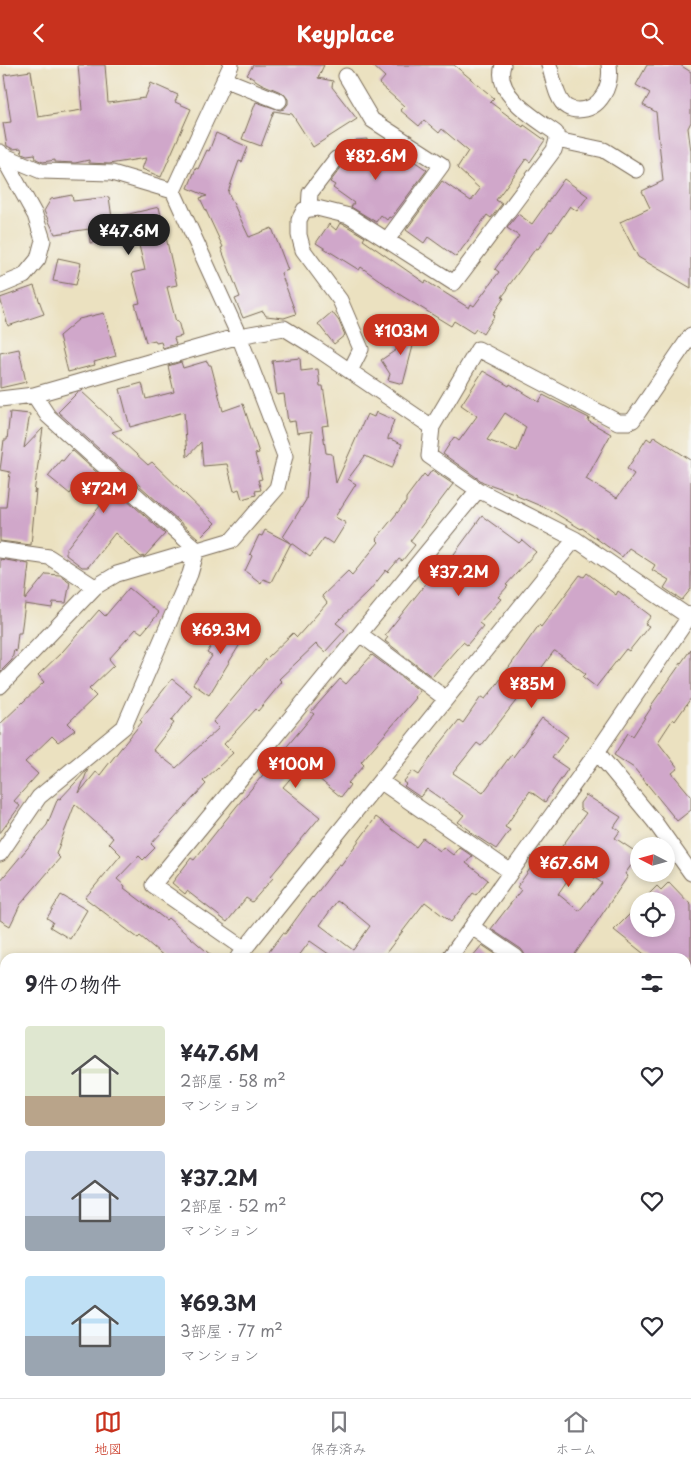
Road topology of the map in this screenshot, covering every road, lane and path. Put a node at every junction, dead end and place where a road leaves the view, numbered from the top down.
1 (231, 65) edge
2 (503, 65) edge
3 (549, 65) edge
4 (608, 65) edge
5 (346, 76) dead end
6 (224, 79) junction
7 (279, 101) dead end
8 (557, 140) junction
9 (0, 153) edge
10 (336, 159) dead end
11 (636, 170) dead end
12 (173, 191) junction
13 (309, 209) junction
14 (387, 240) junction
15 (0, 286) edge
16 (691, 335) edge
17 (239, 336) junction
18 (350, 371) junction
19 (34, 395) junction
20 (0, 399) edge
21 (432, 427) junction
22 (478, 490) junction
23 (575, 539) junction
24 (197, 550) junction
25 (0, 551) edge
26 (96, 587) junction
27 (690, 615) edge
28 (360, 634) junction
29 (3, 679) edge
30 (446, 699) junction
31 (597, 752) junction
32 (380, 781) junction
33 (0, 854) edge
34 (510, 873) junction
35 (691, 873) edge
36 (472, 927) junction
37 (241, 953) edge
38 (453, 953) edge
39 (510, 953) edge

1 - 6 street
2 - 8 street
3 - 4 street
5 - 14 street
6 - 7 street
6 - 12 street
8 - 11 street
8 - 14 street
9 - 12 street
9 - 15 street
10 - 13 street
12 - 17 street
13 - 14 street
13 - 18 street
16 - 21 street
17 - 18 street
17 - 19 street
17 - 24 street
18 - 21 street
19 - 20 street
19 - 24 street
21 - 22 street
22 - 23 street
22 - 28 street
23 - 27 street
23 - 30 street
24 - 26 street
24 - 33 street
25 - 26 street
26 - 29 street
27 - 31 street
28 - 30 street
28 - 37 street
30 - 32 street
31 - 34 street
31 - 35 street
32 - 34 street
32 - 37 street
34 - 36 street
36 - 38 street
36 - 39 street

